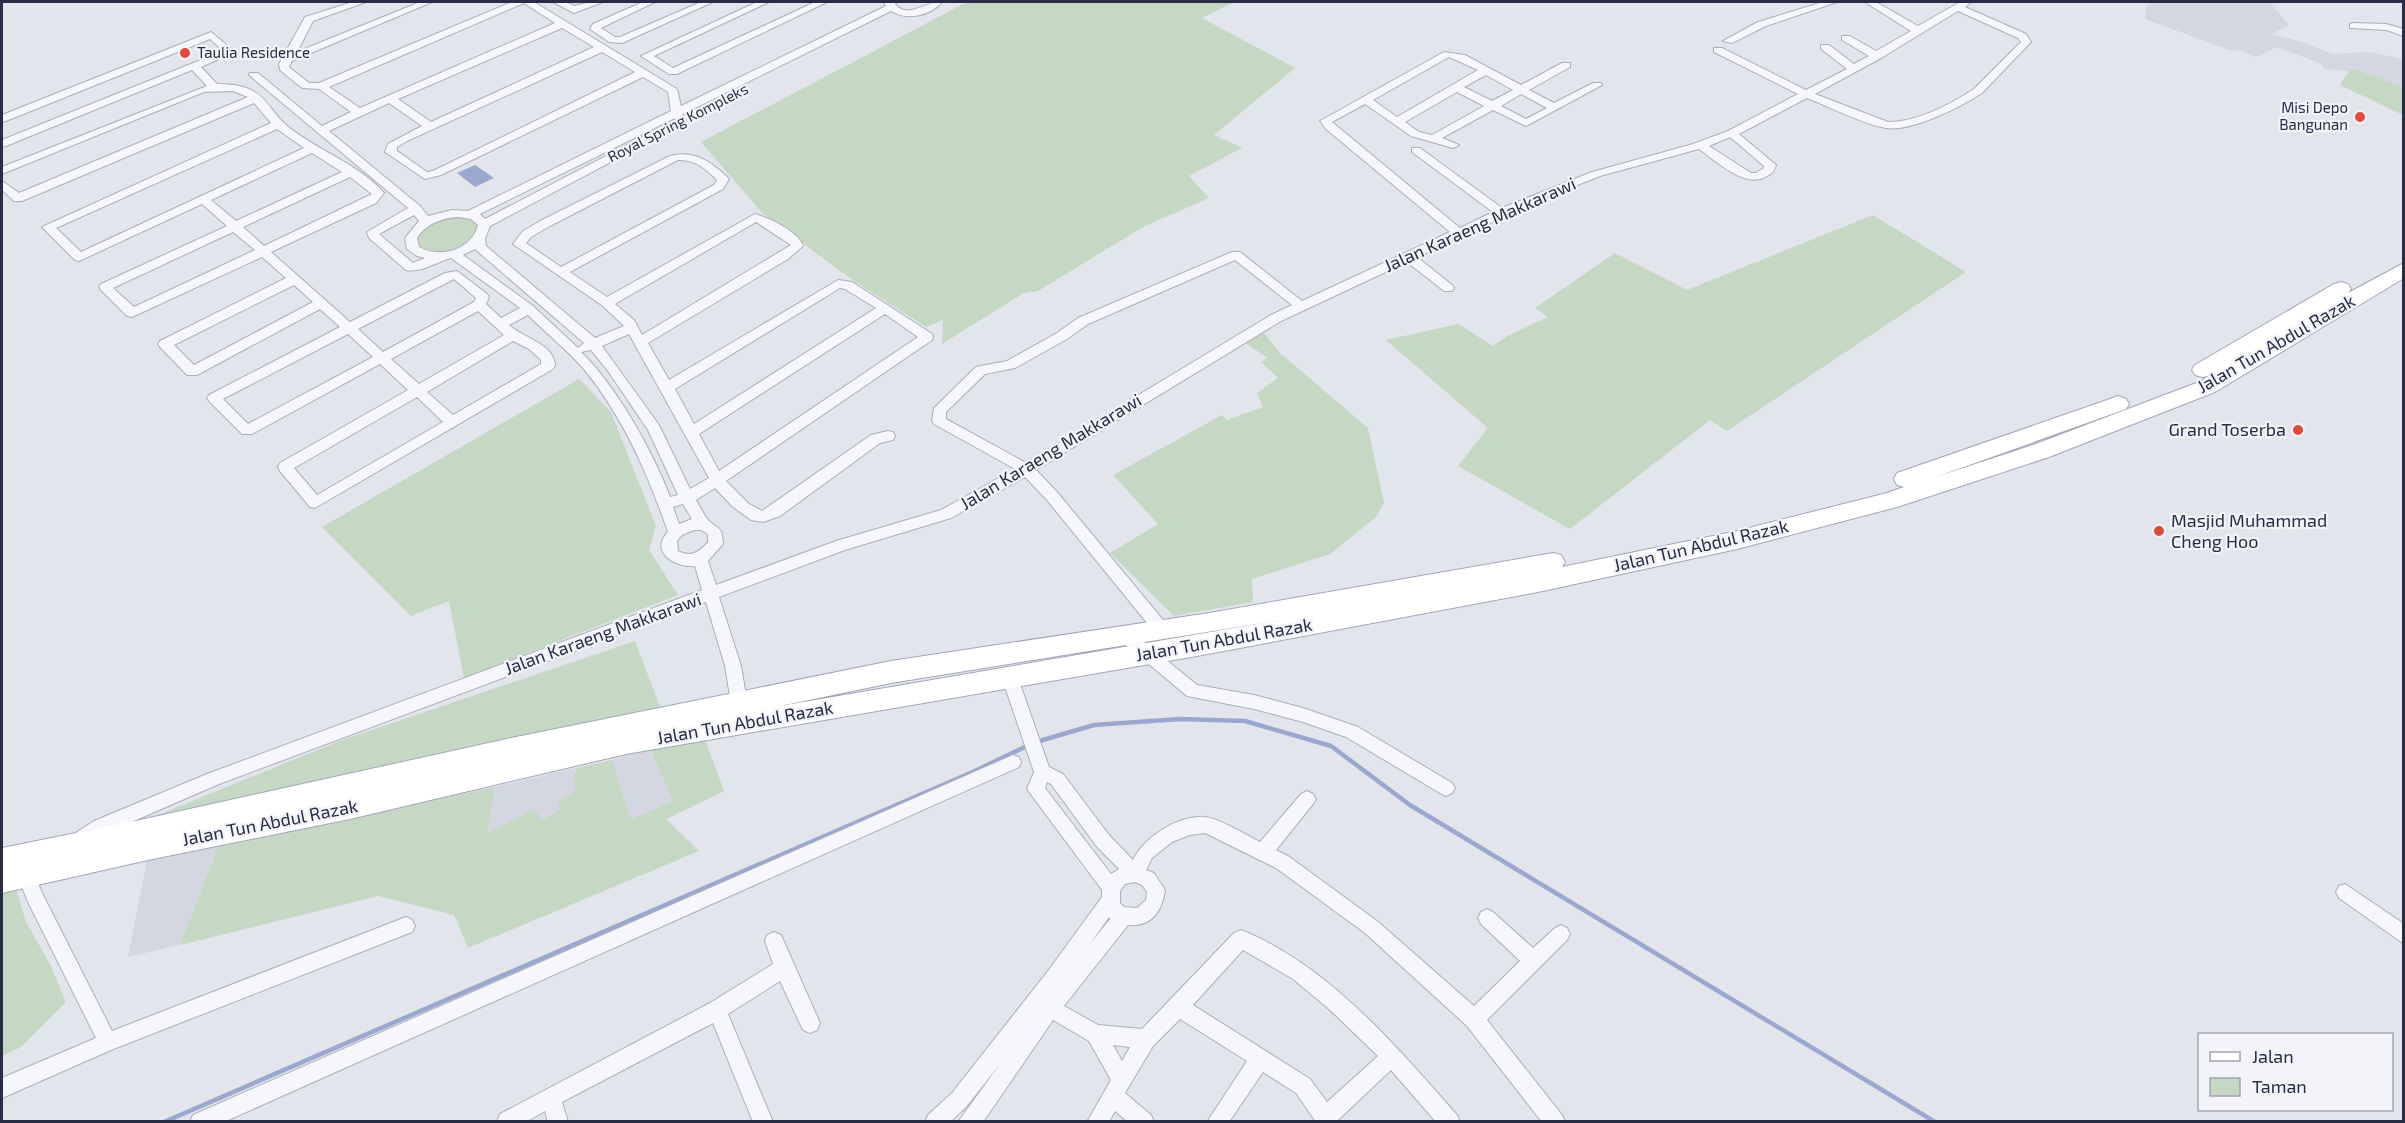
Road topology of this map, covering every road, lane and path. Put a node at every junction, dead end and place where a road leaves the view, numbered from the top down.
1 (361, 2) edge
2 (427, 2) edge
3 (519, 2) edge
4 (528, 2) edge
5 (558, 2) edge
6 (598, 2) edge
7 (650, 2) edge
8 (708, 2) edge
9 (764, 2) edge
10 (822, 2) edge
11 (937, 2) edge
12 (1832, 2) edge
13 (1870, 2) edge
14 (1962, 4) edge
15 (893, 6) edge
16 (562, 24) junction
17 (2354, 26) dead end
18 (2375, 28) junction
19 (1917, 30) junction
20 (2403, 33) edge
21 (1846, 38) dead end
22 (1728, 41) dead end
23 (2403, 41) edge
24 (1825, 46) dead end
25 (601, 48) junction
26 (1718, 50) dead end
27 (1877, 56) junction
28 (288, 59) junction
29 (1566, 65) dead end
30 (194, 66) junction
31 (1854, 69) junction
32 (1486, 70) junction
33 (642, 73) junction
34 (254, 75) dead end
35 (1597, 85) dead end
36 (321, 86) junction
37 (214, 87) junction
38 (1456, 87) junction
39 (1522, 89) junction
40 (1806, 94) junction
41 (256, 98) junction
42 (390, 98) junction
43 (1366, 100) junction
44 (1492, 105) junction
45 (1555, 107) junction
46 (359, 113) junction
47 (675, 118) junction
48 (2, 119) edge
49 (1398, 121) junction
50 (279, 124) junction
51 (320, 128) junction
52 (430, 128) junction
53 (1732, 133) junction
54 (296, 137) junction
55 (1433, 139) junction
56 (2, 144) edge
57 (1453, 145) dead end
58 (1700, 145) junction
59 (312, 149) junction
60 (1416, 150) dead end
61 (2, 171) edge
62 (350, 173) junction
63 (2, 184) edge
64 (204, 200) junction
65 (416, 209) junction
66 (1500, 212) junction
67 (471, 214) junction
68 (426, 222) junction
69 (484, 224) junction
70 (235, 227) junction
71 (1457, 232) junction
72 (479, 239) junction
73 (263, 252) junction
74 (453, 254) junction
75 (2403, 254) edge
76 (438, 256) junction
77 (1407, 256) junction
78 (2403, 269) edge
79 (561, 272) junction
80 (295, 279) junction
81 (1448, 288) dead end
82 (516, 300) junction
83 (322, 303) junction
84 (607, 303) junction
85 (479, 304) junction
86 (1301, 306) junction
87 (885, 308) junction
88 (528, 309) junction
89 (490, 314) junction
90 (502, 324) junction
91 (349, 328) junction
92 (632, 328) junction
93 (513, 336) junction
94 (640, 342) junction
95 (593, 344) junction
96 (576, 352) junction
97 (380, 358) junction
98 (667, 387) junction
99 (416, 391) junction
100 (453, 423) junction
101 (691, 432) junction
102 (888, 436) dead end
103 (1026, 469) junction
104 (717, 480) junction
105 (1884, 495) junction
106 (687, 498) junction
107 (666, 503) junction
108 (703, 524) junction
109 (675, 532) junction
110 (700, 558) junction
111 (710, 594) junction
112 (1162, 630) junction
113 (1136, 645) junction
114 (1010, 678) junction
115 (739, 702) junction
116 (1013, 762) dead end
117 (1040, 766) junction
118 (1446, 788) dead end
119 (1307, 799) dead end
120 (1088, 821) junction
121 (1069, 833) junction
122 (1103, 841) junction
123 (1263, 852) junction
124 (1084, 853) junction
125 (67, 857) junction
126 (12, 868) edge
127 (1135, 874) junction
128 (2345, 892) dead end
129 (1110, 895) junction
130 (1123, 917) junction
131 (1487, 918) dead end
132 (406, 926) dead end
133 (1561, 934) dead end
134 (2403, 935) edge
135 (774, 941) dead end
136 (1534, 961) junction
137 (784, 968) junction
138 (1043, 1005) junction
139 (1179, 1007) junction
140 (717, 1010) junction
141 (1474, 1019) junction
142 (810, 1023) dead end
143 (1096, 1034) junction
144 (1146, 1039) junction
145 (108, 1042) junction
146 (1392, 1056) junction
147 (1261, 1058) junction
148 (2, 1088) edge
149 (1118, 1089) junction
150 (551, 1096) junction
151 (1328, 1119) edge
152 (507, 1121) edge
153 (200, 1122) edge
154 (558, 1122) edge
155 (763, 1122) edge
156 (935, 1122) edge
157 (968, 1122) edge
158 (1097, 1122) edge
159 (1144, 1122) edge
160 (1216, 1122) edge
161 (1450, 1122) edge
162 (1555, 1122) edge

1 - 28 street
2 - 28 street
3 - 36 street
4 - 16 street
5 - 6 street
7 - 8 street
9 - 10 street
11 - 15 street
12 - 22 street
13 - 19 street
14 - 19 street, Jalan Karaeng Makkarawi
14 - 40 street
15 - 47 street, Royal Spring Kompleks
16 - 25 street
16 - 42 street
17 - 18 street
18 - 20 street
18 - 23 street
19 - 27 street, Jalan Karaeng Makkarawi
21 - 27 street
24 - 31 street
25 - 33 street
25 - 52 street
26 - 40 street
27 - 31 street, Jalan Karaeng Makkarawi
28 - 36 street
29 - 39 street
30 - 37 street
30 - 48 street
30 - 56 street
31 - 40 street, Jalan Karaeng Makkarawi
32 - 38 street
32 - 39 street
32 - 43 street
33 - 47 street
33 - 52 street
34 - 51 street
35 - 45 street
36 - 46 street
37 - 41 street
37 - 61 street
38 - 44 street
38 - 49 street
39 - 44 street
39 - 45 street
40 - 53 street, Jalan Karaeng Makkarawi
41 - 50 street
41 - 63 street
42 - 46 street
42 - 52 street
43 - 49 street
43 - 71 street
44 - 45 street
44 - 55 street
46 - 51 street
47 - 67 street, Royal Spring Kompleks
47 - 69 street, Royal Spring Kompleks
49 - 55 street
50 - 54 street
50 - 64 street
51 - 54 street
51 - 65 street
53 - 58 street, Jalan Karaeng Makkarawi
53 - 58 street
54 - 59 street
55 - 57 street
58 - 66 street, Jalan Karaeng Makkarawi
59 - 62 street
59 - 64 street
60 - 66 street
62 - 70 street
62 - 73 street
64 - 70 street
65 - 68 street
65 - 76 street
66 - 71 street, Jalan Karaeng Makkarawi
67 - 68 street
67 - 69 street
68 - 76 street
69 - 72 street
70 - 73 street
70 - 73 street
71 - 77 street, Jalan Karaeng Makkarawi
72 - 74 street
72 - 95 street
73 - 80 street
74 - 76 street
74 - 82 street
75 - 105 main road, Jalan Tun Abdul Razak
77 - 81 street
77 - 86 street, Jalan Karaeng Makkarawi
78 - 105 main road, Jalan Tun Abdul Razak
79 - 79 street
79 - 84 street
80 - 83 street
80 - 83 street
82 - 88 street
82 - 89 street
83 - 91 street
84 - 92 street
84 - 94 street
85 - 89 street
85 - 91 street
85 - 97 street
86 - 103 street, Jalan Karaeng Makkarawi
86 - 103 street
87 - 98 street
87 - 101 street
87 - 104 street
88 - 90 street
88 - 96 street
89 - 90 street
90 - 93 street
91 - 97 street
91 - 97 street
92 - 94 street
92 - 95 street
93 - 99 street
93 - 100 street
94 - 98 street
95 - 96 street
95 - 106 street
96 - 107 street
97 - 99 street
98 - 101 street
99 - 100 street
99 - 100 street
101 - 104 street
102 - 104 street
103 - 111 street, Jalan Karaeng Makkarawi
103 - 112 street
104 - 106 street
105 - 112 main road, Jalan Tun Abdul Razak
105 - 113 main road, Jalan Tun Abdul Razak
106 - 107 street
106 - 108 street
107 - 109 street
108 - 109 street
108 - 110 street
109 - 110 street
110 - 111 street
111 - 115 street
111 - 125 street, Jalan Karaeng Makkarawi
112 - 113 main road, Jalan Tun Abdul Razak
113 - 114 main road, Jalan Tun Abdul Razak
113 - 115 main road, Jalan Tun Abdul Razak
113 - 118 street
114 - 117 street
114 - 125 main road, Jalan Tun Abdul Razak
115 - 125 main road, Jalan Tun Abdul Razak
116 - 153 street
117 - 120 street
117 - 121 street
119 - 123 street
120 - 121 street
120 - 122 street
121 - 124 street
122 - 124 street
122 - 127 street
123 - 127 street
123 - 141 street
124 - 129 street
125 - 126 main road, Jalan Tun Abdul Razak
126 - 145 street
127 - 129 street
127 - 130 street
128 - 134 street
129 - 130 street
129 - 138 street
130 - 138 street
131 - 136 street
132 - 145 street
133 - 136 street
135 - 137 street
136 - 141 street
137 - 140 street
137 - 142 street
138 - 143 street
138 - 156 street
138 - 157 street
139 - 144 street
139 - 146 street
139 - 147 street
140 - 150 street
140 - 155 street
141 - 162 street
143 - 144 street
143 - 149 street
144 - 149 street
145 - 148 street
146 - 151 street
146 - 161 street
147 - 151 street
147 - 160 street
149 - 158 street
149 - 159 street
150 - 152 street
150 - 154 street

